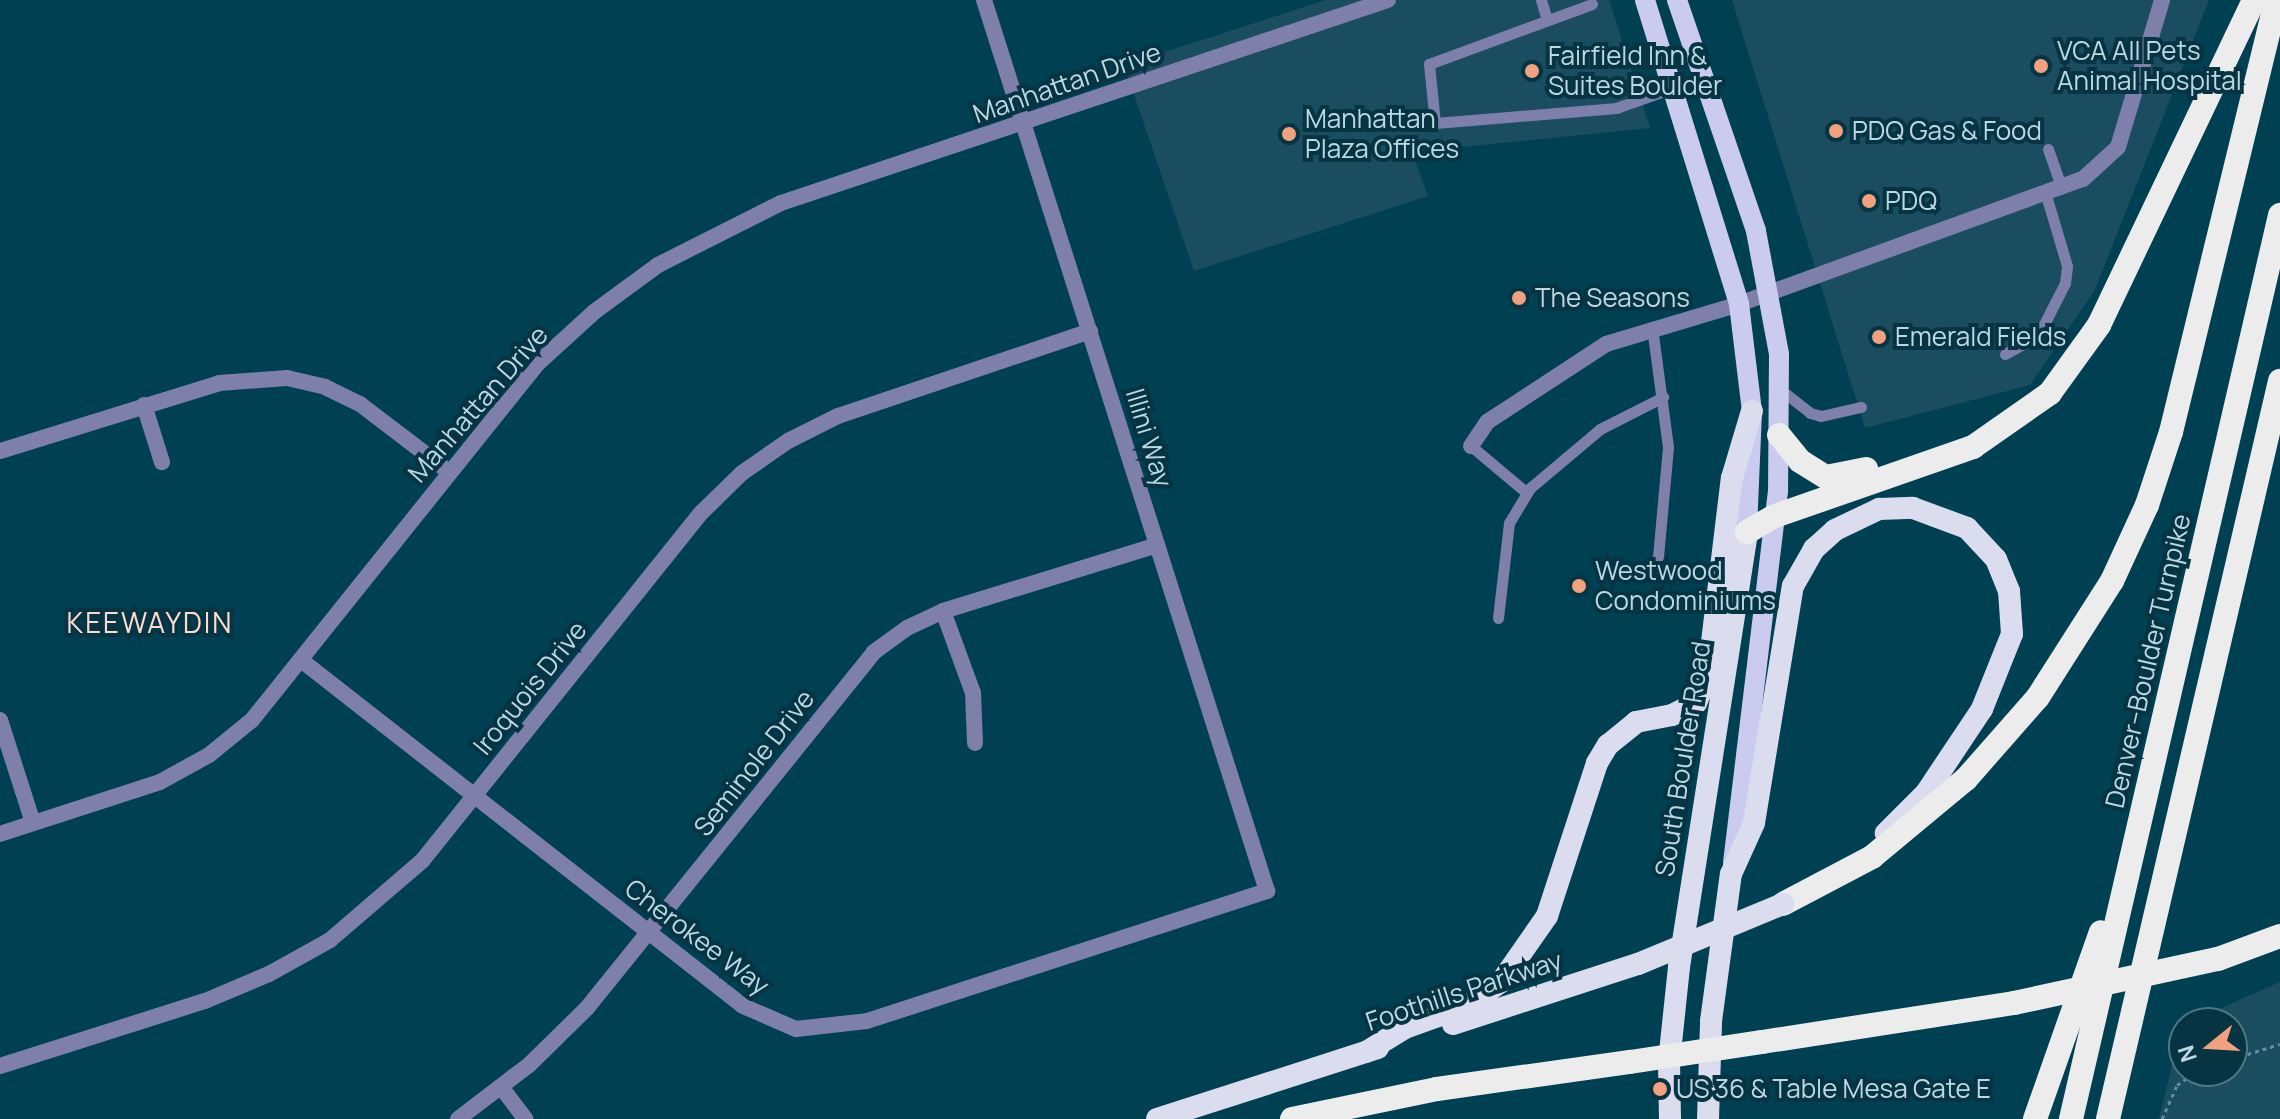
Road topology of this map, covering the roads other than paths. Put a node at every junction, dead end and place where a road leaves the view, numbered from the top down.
1 (984, 0) edge
2 (1388, 0) edge
3 (1541, 0) edge
4 (1645, 0) edge
5 (1677, 0) edge
6 (2162, 0) edge
7 (2254, 0) edge
8 (2276, 0) edge
9 (1592, 4) dead end
10 (1547, 20) junction
11 (1673, 88) junction
12 (1026, 123) junction
13 (2048, 149) dead end
14 (2054, 192) junction
15 (2280, 215) edge
16 (1771, 291) junction
17 (1739, 304) junction
18 (1652, 327) junction
19 (1090, 331) junction
20 (2005, 354) dead end
21 (2280, 381) edge
22 (1781, 390) junction
23 (1663, 397) junction
24 (144, 405) junction
25 (1861, 407) dead end
26 (1752, 411) junction
27 (1779, 435) junction
28 (1471, 446) joint
29 (0, 451) edge
30 (1950, 457) junction
31 (162, 462) dead end
32 (448, 471) junction
33 (1527, 493) junction
34 (1775, 516) junction
35 (1747, 532) junction
36 (1157, 545) junction
37 (1658, 557) dead end
38 (943, 611) junction
39 (1498, 618) dead end
40 (301, 660) junction
41 (0, 720) edge
42 (975, 743) dead end
43 (475, 796) junction
44 (33, 823) junction
45 (2138, 828) junction
46 (0, 834) edge
47 (1731, 874) junction
48 (1267, 891) joint
49 (1783, 904) junction
50 (650, 934) junction
51 (2280, 936) edge
52 (1366, 1052) junction
53 (0, 1066) edge
54 (502, 1088) junction
55 (458, 1119) edge
56 (525, 1119) edge
57 (1157, 1119) edge
58 (1292, 1119) edge
59 (1670, 1119) edge
60 (1708, 1119) edge
61 (2035, 1119) edge
62 (2071, 1119) edge
63 (2111, 1119) edge

1 - 12 street, Illini Way
2 - 12 street, Manhattan Drive
3 - 10 lane
4 - 11 main road, South Boulder Road
5 - 16 main road
6 - 14 street
7 - 30 highway
8 - 49 highway
9 - 10 lane
10 - 11 lane
11 - 17 main road, South Boulder Road
12 - 19 street, Illini Way
12 - 32 street, Manhattan Drive
13 - 14 lane
14 - 16 street
14 - 20 lane
15 - 45 highway, Denver–Boulder Turnpike
16 - 17 street
16 - 22 main road
17 - 18 street
17 - 26 main road, South Boulder Road
18 - 23 lane
18 - 28 street
19 - 36 street, Illini Way
19 - 43 street, Iroquois Drive
21 - 63 highway
22 - 25 lane
22 - 27 main road
23 - 33 lane
23 - 37 lane
24 - 29 street
24 - 31 street
24 - 32 street
26 - 35 main road, South Boulder Road
26 - 52 highway
27 - 30 highway
27 - 34 main road
28 - 33 lane
30 - 34 highway
32 - 40 street, Manhattan Drive
33 - 39 lane
34 - 35 highway
34 - 47 main road
35 - 59 highway, South Boulder Road
36 - 38 street, Seminole Drive
36 - 48 street, Illini Way
38 - 42 street
38 - 50 street, Seminole Drive
40 - 43 street, Cherokee Way
40 - 44 street, Manhattan Drive
41 - 44 street
43 - 50 street, Cherokee Way
43 - 53 street, Iroquois Drive
44 - 46 street, Manhattan Drive
45 - 61 highway
45 - 62 highway, Denver–Boulder Turnpike
47 - 49 highway, Foothills Parkway
47 - 60 highway
48 - 50 street, Cherokee Way
49 - 52 highway, Foothills Parkway, bridge
50 - 54 street, Seminole Drive
51 - 58 highway, bridge
52 - 57 highway, Foothills Parkway
54 - 55 street, Seminole Drive
54 - 56 street

